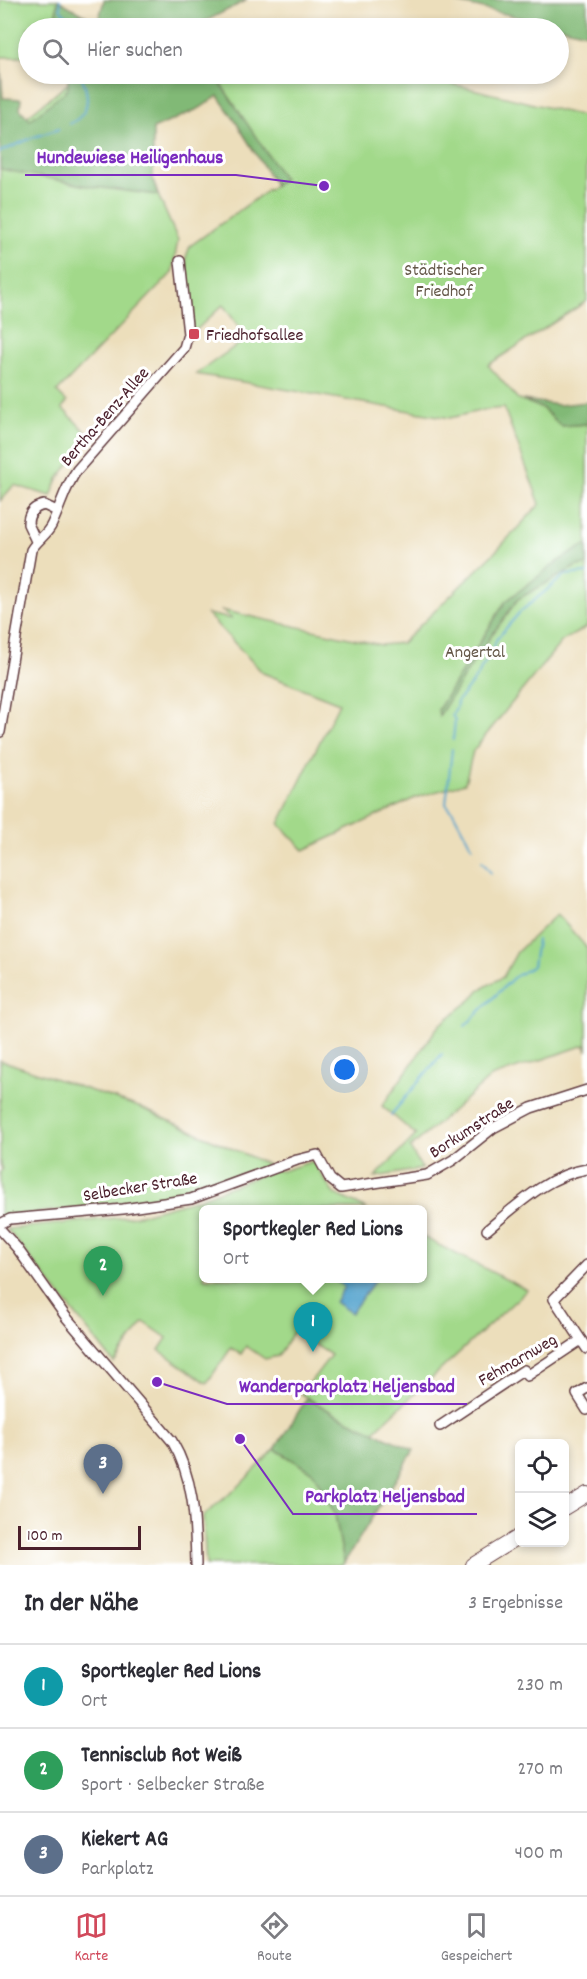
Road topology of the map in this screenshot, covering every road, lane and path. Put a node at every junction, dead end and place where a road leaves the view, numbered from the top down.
1 (180, 261) dead end
2 (57, 511) junction
3 (36, 541) junction
4 (0, 732) edge
5 (587, 1090) edge
6 (317, 1155) joint
7 (587, 1169) edge
8 (0, 1226) edge
9 (487, 1230) dead end
10 (587, 1265) edge
11 (581, 1340) junction
12 (587, 1349) edge
13 (587, 1388) edge
14 (587, 1410) edge
15 (440, 1426) dead end
16 (587, 1494) edge
17 (569, 1505) edge
18 (515, 1539) edge
19 (196, 1565) edge
20 (473, 1565) edge

1 - 2 street, Bertha-Benz-Allee
2 - 3 street, Bertha-Benz-Allee
2 - 3 street
3 - 4 street, Bertha-Benz-Allee
5 - 6 street, Borkumstraße
6 - 8 street, Selbecker Straße
7 - 9 street
8 - 19 street, Selbecker Straße
10 - 11 street
11 - 12 street
11 - 15 street, Fehmarnweg
13 - 14 street
16 - 17 main road
18 - 20 main road

